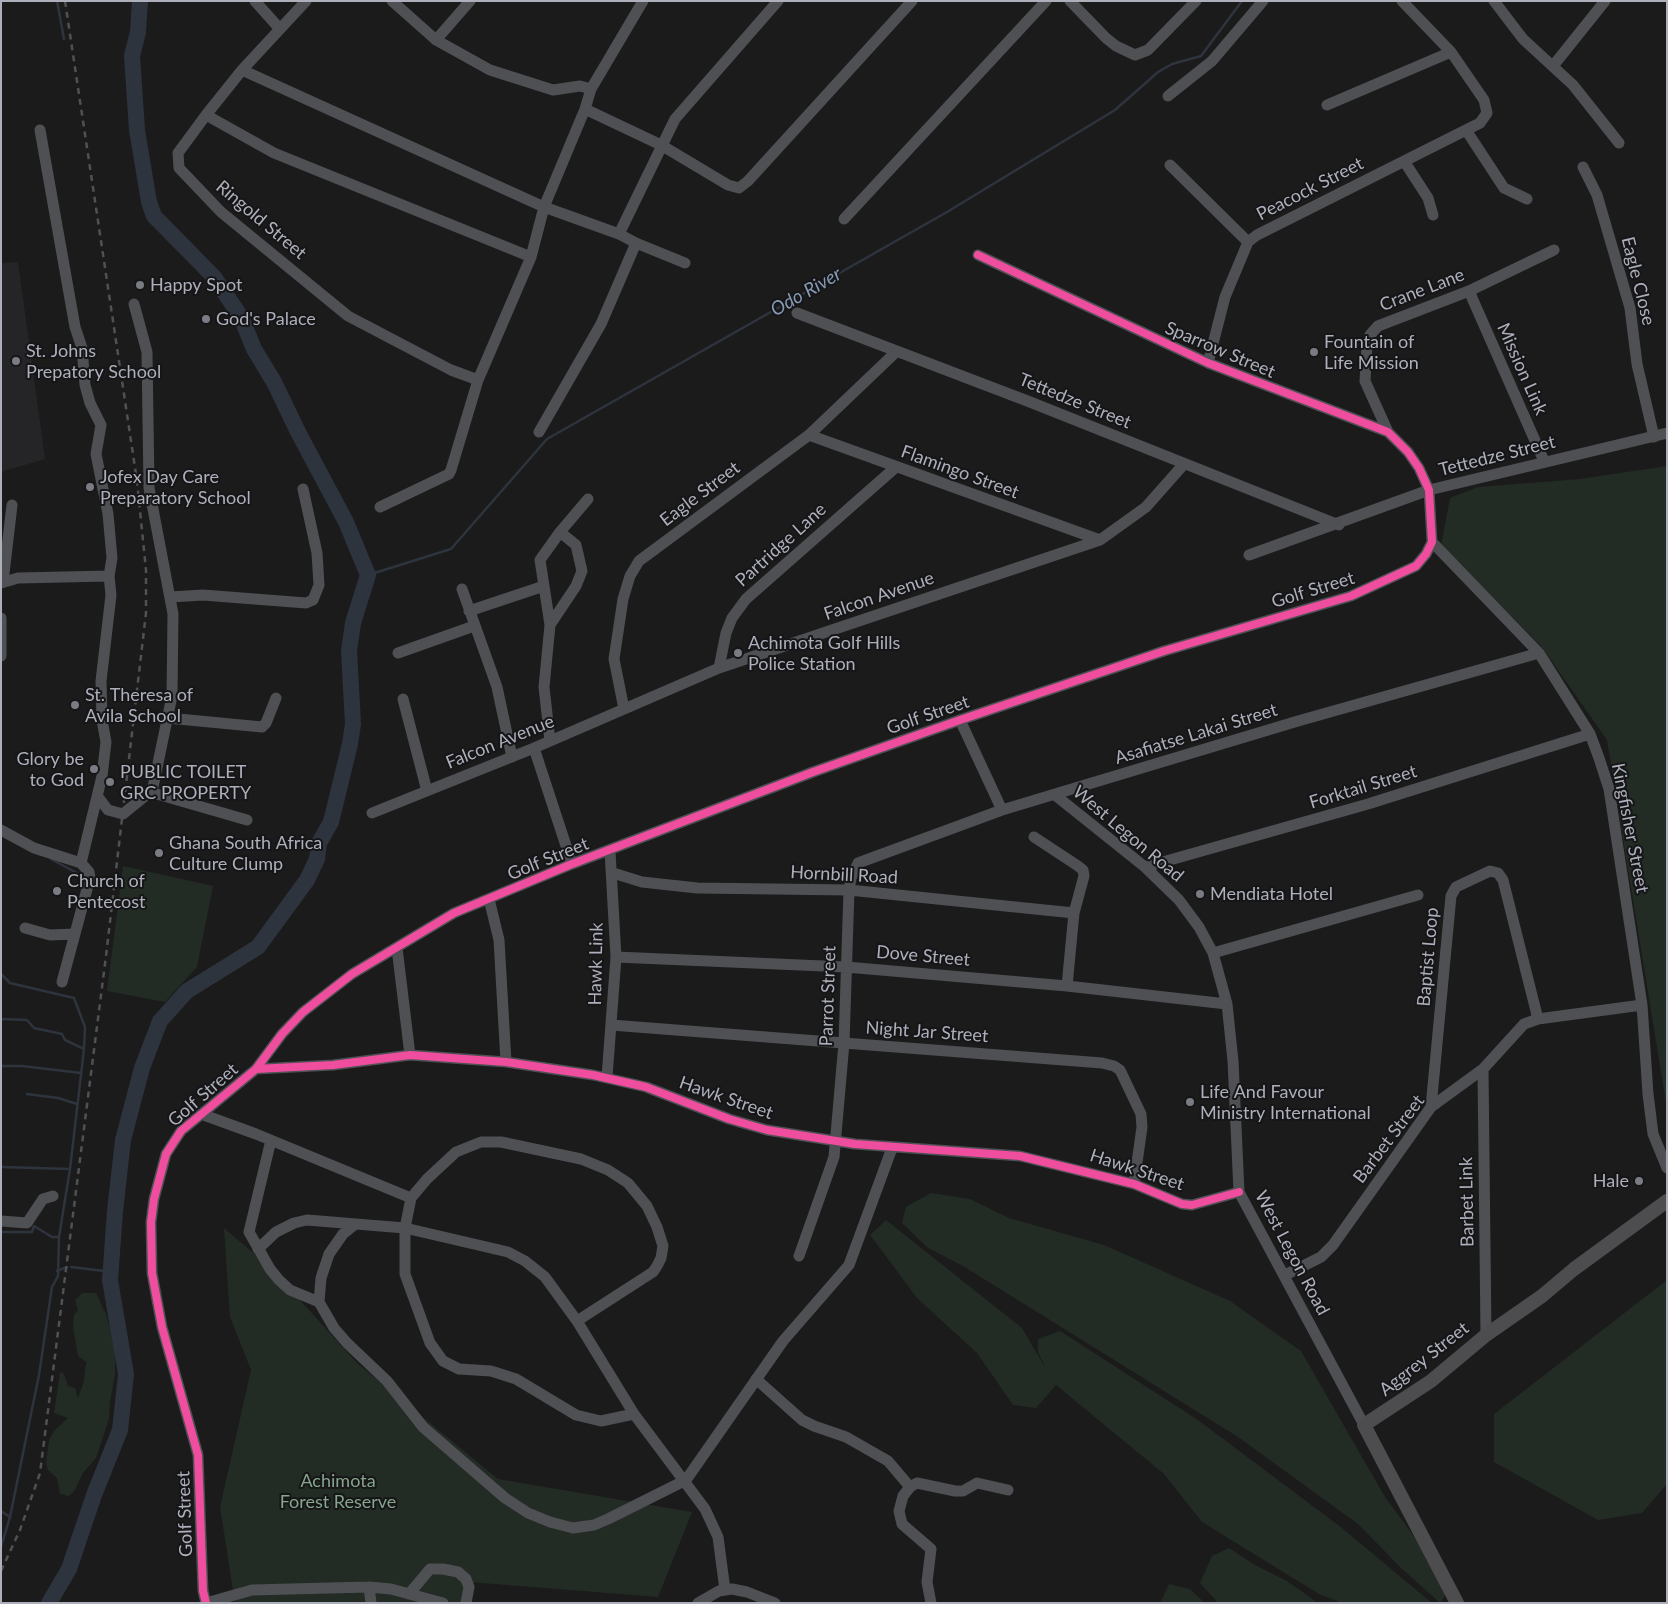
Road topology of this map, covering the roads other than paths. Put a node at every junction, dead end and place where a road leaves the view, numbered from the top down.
1 (255, 1) edge
2 (306, 1) edge
3 (392, 1) edge
4 (470, 1) edge
5 (644, 1) edge
6 (778, 1) edge
7 (912, 1) edge
8 (1046, 1) edge
9 (1070, 1) edge
10 (1196, 1) edge
11 (1264, 1) edge
12 (1402, 1) edge
13 (1494, 1) edge
14 (1605, 1) edge
15 (279, 28) junction
16 (436, 40) junction
17 (1451, 52) junction
18 (1553, 66) junction
19 (242, 70) junction
20 (591, 89) junction
21 (1168, 96) dead end
22 (1327, 105) dead end
23 (585, 109) junction
24 (206, 115) junction
25 (40, 130) dead end
26 (1466, 130) junction
27 (1619, 143) dead end
28 (661, 145) junction
29 (1404, 162) junction
30 (1170, 165) dead end
31 (1583, 167) dead end
32 (1527, 199) dead end
33 (544, 207) junction
34 (1434, 215) dead end
35 (844, 219) dead end
36 (619, 234) junction
37 (1248, 242) junction
38 (636, 243) junction
39 (1554, 250) dead end
40 (978, 255) dead end
41 (531, 257) junction
42 (685, 263) dead end
43 (1469, 291) junction
44 (134, 304) dead end
45 (797, 313) dead end
46 (896, 352) junction
47 (1208, 364) junction
48 (478, 380) junction
49 (539, 432) dead end
50 (1388, 432) junction
51 (1667, 433) edge
52 (810, 435) junction
53 (1654, 437) junction
54 (1544, 461) junction
55 (1184, 464) junction
56 (896, 467) junction
57 (303, 489) dead end
58 (1429, 490) junction
59 (588, 499) dead end
60 (12, 505) dead end
61 (380, 506) dead end
62 (1339, 525) junction
63 (560, 532) junction
64 (1100, 540) junction
65 (1432, 542) junction
66 (1249, 555) dead end
67 (109, 576) junction
68 (2, 583) edge
69 (544, 586) junction
70 (462, 589) dead end
71 (170, 597) junction
72 (469, 611) junction
73 (1, 618) edge
74 (550, 625) junction
75 (474, 626) junction
76 (398, 652) dead end
77 (1539, 653) junction
78 (1, 656) edge
79 (719, 668) junction
80 (276, 698) dead end
81 (403, 699) dead end
82 (624, 709) junction
83 (168, 718) junction
84 (960, 720) junction
85 (1590, 734) junction
86 (550, 741) junction
87 (534, 748) junction
88 (512, 757) junction
89 (427, 791) junction
90 (150, 792) junction
91 (1055, 795) junction
92 (98, 797) junction
93 (1002, 810) junction
94 (372, 813) dead end
95 (247, 820) dead end
96 (1, 830) edge
97 (1034, 837) dead end
98 (610, 851) junction
99 (866, 859) joint
100 (81, 863) junction
101 (572, 864) junction
102 (1145, 867) junction
103 (613, 873) junction
104 (849, 890) junction
105 (1418, 895) dead end
106 (489, 899) junction
107 (1074, 913) junction
108 (25, 928) dead end
109 (75, 934) junction
110 (396, 948) junction
111 (1213, 953) junction
112 (616, 957) junction
113 (846, 967) junction
114 (62, 982) dead end
115 (1067, 986) junction
116 (1227, 1004) junction
117 (1642, 1006) junction
118 (1538, 1019) junction
119 (611, 1025) junction
120 (844, 1043) junction
121 (410, 1055) junction
122 (506, 1062) junction
123 (256, 1069) junction
124 (1483, 1069) junction
125 (607, 1078) junction
126 (1432, 1108) junction
127 (201, 1114) junction
128 (271, 1140) junction
129 (835, 1141) junction
130 (892, 1148) junction
131 (1667, 1168) edge
132 (1134, 1184) junction
133 (1239, 1192) junction
134 (53, 1196) dead end
135 (411, 1198) junction
136 (1667, 1201) edge
137 (1, 1221) edge
138 (353, 1226) junction
139 (405, 1228) junction
140 (258, 1249) junction
141 (799, 1256) dead end
142 (1285, 1275) junction
143 (319, 1302) junction
144 (577, 1321) junction
145 (1486, 1335) junction
146 (756, 1379) junction
147 (634, 1414) junction
148 (1364, 1425) junction
149 (686, 1480) junction
150 (910, 1487) junction
151 (1008, 1490) dead end
152 (369, 1586) junction
153 (725, 1590) junction
154 (409, 1594) junction
155 (206, 1603) edge
156 (371, 1603) edge
157 (443, 1603) edge
158 (466, 1603) edge
159 (698, 1603) edge
160 (775, 1603) edge
161 (930, 1603) edge
162 (1457, 1603) edge

1 - 15 street
2 - 15 street, Ringold Street
3 - 16 street
4 - 16 street
5 - 20 street
6 - 28 street
7 - 28 street
8 - 35 street
9 - 10 street
11 - 21 street
12 - 17 street
13 - 18 street
14 - 18 street
15 - 19 street, Ringold Street
16 - 20 street
17 - 22 street
17 - 26 street, Peacock Street
18 - 27 street
19 - 24 street, Ringold Street
19 - 33 street
20 - 23 street
23 - 28 street
23 - 33 street
24 - 41 street
24 - 48 street, Ringold Street
25 - 67 street
26 - 29 street, Peacock Street
26 - 32 street
28 - 36 street
29 - 34 street
29 - 37 street, Peacock Street
30 - 37 street
31 - 53 street, Eagle Close
33 - 36 street
33 - 41 street
36 - 38 street
37 - 47 street, Peacock Street
38 - 42 street
38 - 49 street
39 - 43 street, Crane Lane
40 - 47 street, Sparrow Street
41 - 48 street
43 - 50 street, Crane Lane
43 - 54 street, Mission Link
44 - 71 street
45 - 46 street, Tettedze Street
46 - 52 street, Eagle Street
46 - 55 street, Tettedze Street
47 - 50 street, Sparrow Street
48 - 61 street
50 - 58 street, Sparrow Street
51 - 53 street, Tettedze Street
52 - 56 street, Flamingo Street
52 - 82 street, Eagle Street
53 - 54 street, Tettedze Street
54 - 58 street, Tettedze Street
55 - 62 street, Tettedze Street
55 - 64 street, Falcon Avenue
56 - 64 street, Flamingo Street
56 - 79 street, Partridge Lane
57 - 71 street
58 - 62 street, Tettedze Street
58 - 65 street
59 - 63 street
60 - 68 street
62 - 66 street, Tettedze Street
63 - 69 street
63 - 74 street
64 - 79 street, Falcon Avenue
65 - 77 street, Kingfisher Street
65 - 84 street, Golf Street
67 - 68 street
67 - 92 street
69 - 72 street
69 - 74 street
70 - 72 street
71 - 83 street
72 - 75 street
73 - 78 street
74 - 86 street
75 - 76 street
75 - 88 street
77 - 85 street, Kingfisher Street
77 - 91 street, Asafiatse Lakai Street
79 - 82 street, Falcon Avenue
80 - 83 street
81 - 89 street
82 - 86 street, Falcon Avenue
83 - 90 street
84 - 93 street
84 - 98 street, Golf Street
85 - 102 street, Forktail Street
85 - 117 street, Kingfisher Street
86 - 87 street, Falcon Avenue
87 - 88 street, Falcon Avenue
87 - 101 street
88 - 89 street, Falcon Avenue
89 - 94 street, Falcon Avenue
90 - 92 street
90 - 95 street
91 - 93 street, Asafiatse Lakai Street
91 - 102 street, West Legon Road
92 - 100 street
93 - 99 street, Asafiatse Lakai Street
96 - 100 street
97 - 107 street
98 - 101 street, Golf Street
98 - 103 street, Hawk Link
99 - 104 street, Parrot Street
100 - 109 street
101 - 106 street, Golf Street
102 - 111 street, West Legon Road
103 - 104 street, Hornbill Road
103 - 112 street, Hawk Link
104 - 107 street, Hornbill Road
104 - 113 street, Parrot Street
105 - 111 street
106 - 110 street, Golf Street
106 - 122 street
107 - 115 street
108 - 109 street
109 - 114 street
110 - 121 street
110 - 123 street, Golf Street
111 - 116 street, West Legon Road
112 - 113 street, Dove Street
112 - 119 street, Hawk Link
113 - 115 street, Dove Street
113 - 120 street, Parrot Street
115 - 116 street, Dove Street
116 - 133 street, West Legon Road
117 - 118 street, Barbet Street
117 - 131 street, Kingfisher Street
118 - 124 street, Barbet Street
118 - 126 street, Baptist Loop
119 - 120 street, Night Jar Street
119 - 125 street, Hawk Link
120 - 129 street, Parrot Street
120 - 132 street, Night Jar Street
121 - 122 street, Hawk Street
121 - 123 street, Hawk Street
122 - 125 street, Hawk Street
123 - 127 street, Golf Street
124 - 126 street, Barbet Street
124 - 145 street, Barbet Link
125 - 129 street, Hawk Street
126 - 142 street, Barbet Street
127 - 128 street
127 - 155 street, Golf Street
128 - 135 street
128 - 140 street
129 - 130 street, Hawk Street
129 - 141 street, Parrot Street
130 - 132 street, Hawk Street
130 - 146 street
132 - 133 street, Hawk Street
133 - 142 street, West Legon Road
134 - 137 street
135 - 139 street
135 - 144 street
136 - 145 main road, Aggrey Street
138 - 139 street
138 - 140 street
138 - 143 street
139 - 144 street
139 - 147 street
140 - 143 street
142 - 148 street, West Legon Road
143 - 149 street
144 - 147 street
145 - 148 main road, Aggrey Street
146 - 149 street
146 - 150 street
147 - 149 street
148 - 162 main road
149 - 153 street
150 - 151 street
150 - 161 street
152 - 154 street
152 - 155 street
152 - 156 street
153 - 159 street
153 - 160 street
154 - 157 street
154 - 158 street

